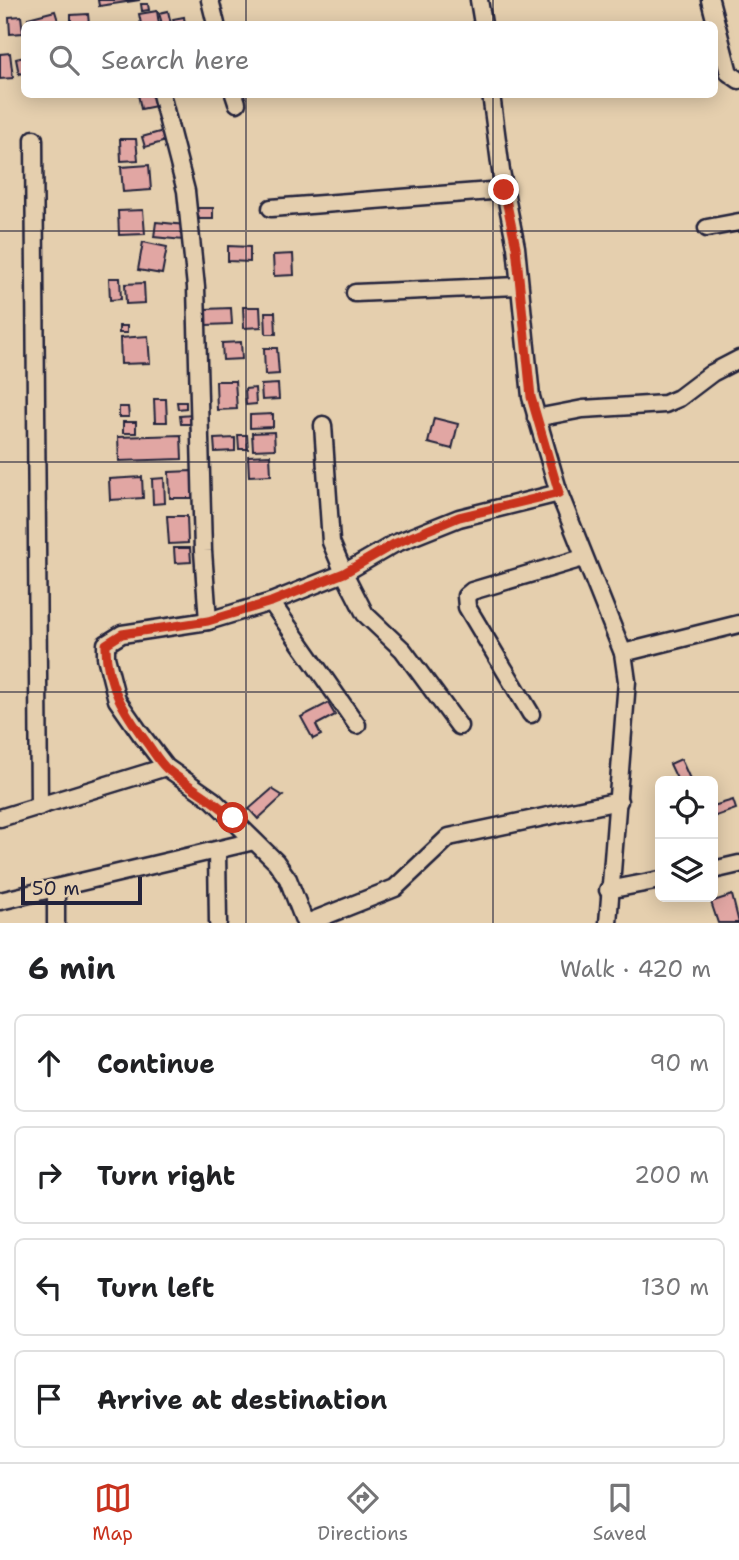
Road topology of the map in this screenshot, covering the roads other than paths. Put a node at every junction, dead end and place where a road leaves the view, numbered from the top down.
1 (210, 0) edge
2 (480, 0) edge
3 (710, 0) edge
4 (215, 21) edge
5 (482, 21) edge
6 (715, 21) edge
7 (718, 31) edge
8 (739, 80) edge
9 (162, 98) edge
10 (492, 98) edge
11 (33, 139) dead end
12 (504, 190) junction
13 (271, 208) dead end
14 (739, 222) edge
15 (707, 228) dead end
16 (519, 286) junction
17 (355, 293) dead end
18 (739, 359) edge
19 (536, 418) junction
20 (323, 425) dead end
21 (559, 493) junction
22 (583, 558) junction
23 (344, 573) junction
24 (271, 602) junction
25 (208, 621) junction
26 (739, 624) edge
27 (623, 653) junction
28 (531, 713) dead end
29 (356, 725) dead end
30 (460, 726) dead end
31 (166, 768) junction
32 (619, 801) junction
33 (38, 807) junction
34 (0, 818) edge
35 (254, 841) junction
36 (217, 851) junction
37 (739, 864) edge
38 (718, 869) edge
39 (655, 881) edge
40 (56, 890) junction
41 (608, 890) junction
42 (0, 901) edge
43 (56, 923) edge
44 (218, 923) edge
45 (306, 923) edge
46 (608, 923) edge

1 - 4 street
2 - 5 street
3 - 6 street
7 - 8 street
9 - 25 street
10 - 12 street
11 - 33 street
12 - 13 street
12 - 16 street
14 - 15 street
16 - 17 street
16 - 19 street
18 - 19 street
19 - 21 street
20 - 23 street
21 - 22 street
21 - 23 street
22 - 27 street
22 - 28 street
23 - 24 street
23 - 30 street
24 - 25 street
24 - 29 street
25 - 31 street
26 - 27 street
27 - 32 street
31 - 33 street
31 - 35 street
32 - 41 street
32 - 45 street
33 - 34 street
35 - 36 street
35 - 45 street
36 - 40 street
36 - 44 street
37 - 38 street
39 - 41 street
40 - 42 street
40 - 43 street
41 - 46 street

